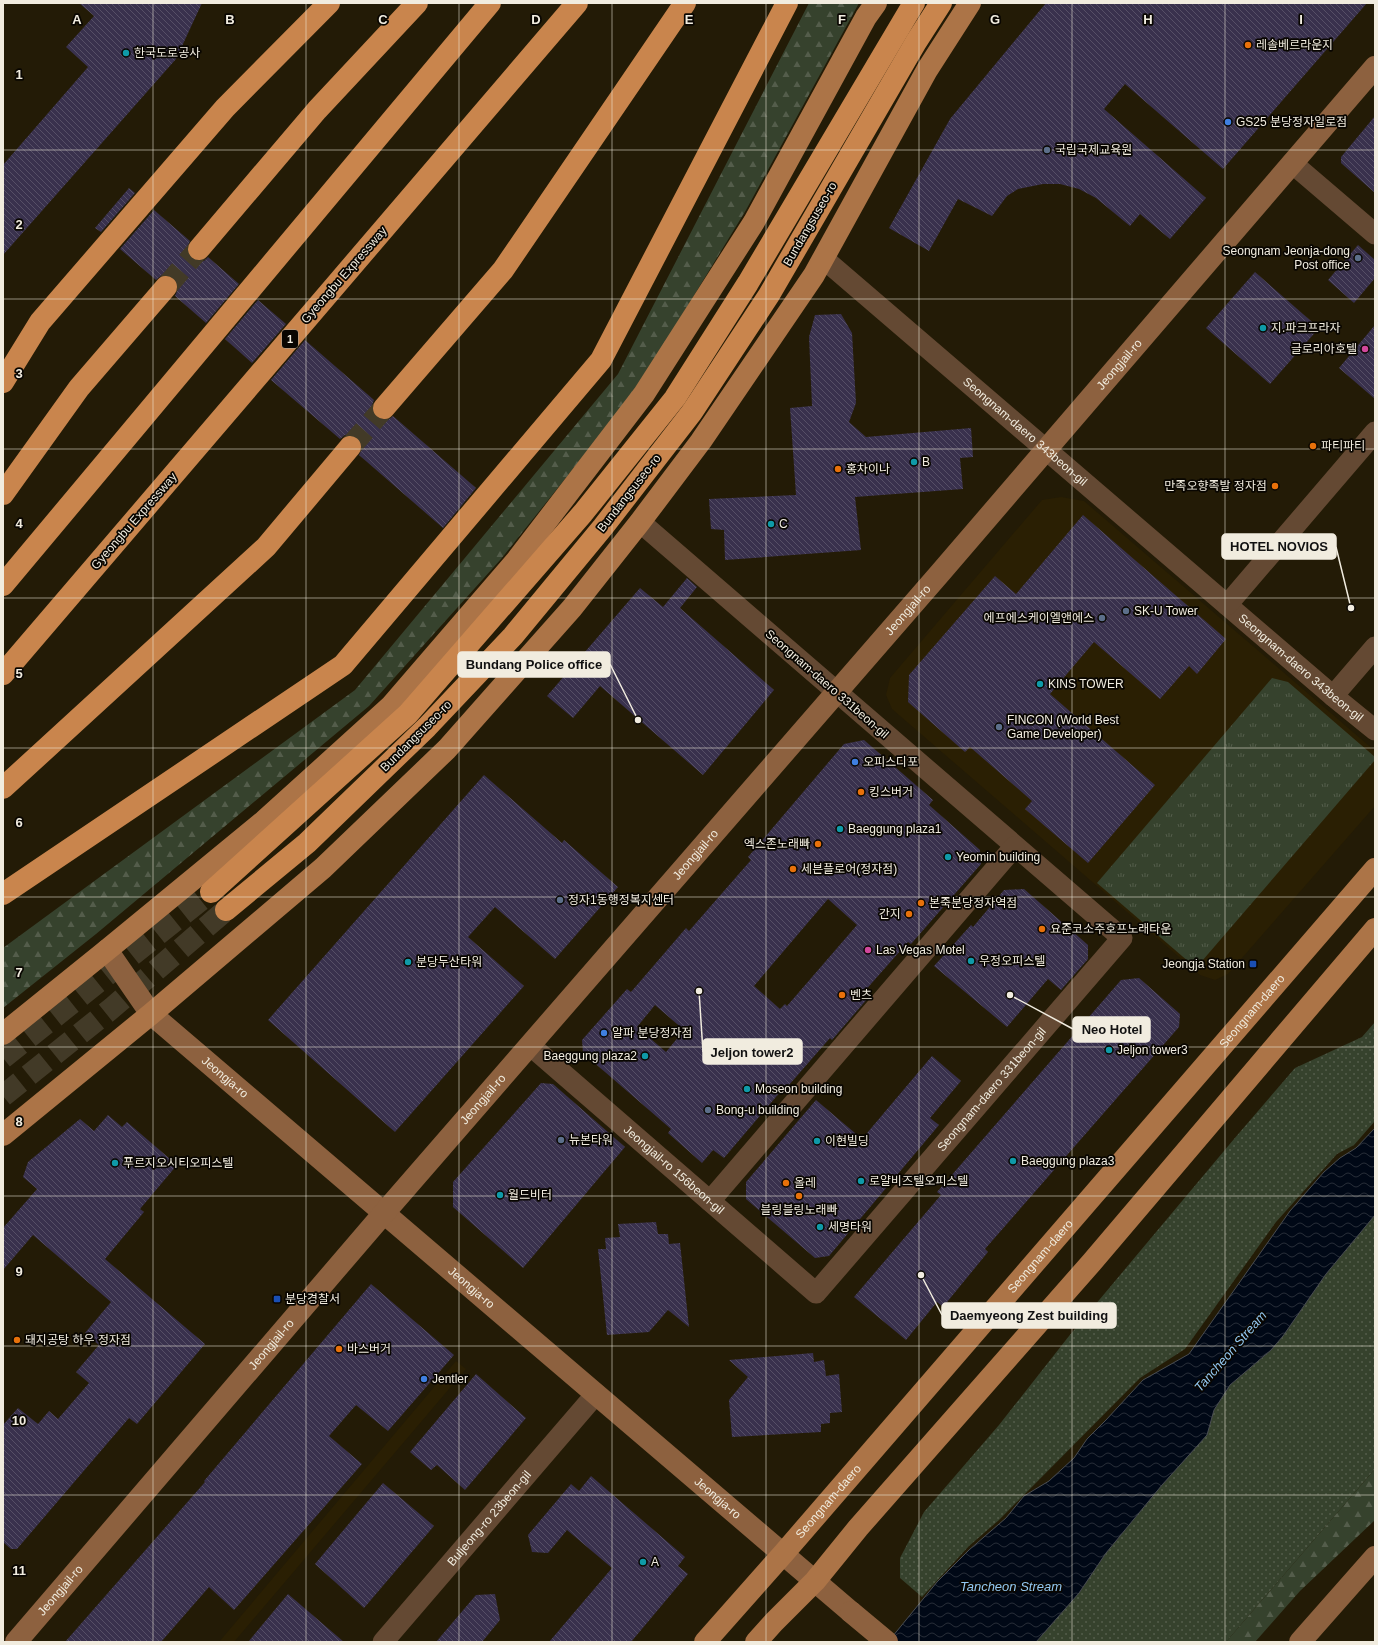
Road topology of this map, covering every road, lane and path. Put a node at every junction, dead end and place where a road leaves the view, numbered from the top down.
1 (329, 3) edge
2 (417, 3) edge
3 (490, 3) edge
4 (577, 3) edge
5 (685, 3) edge
6 (787, 3) edge
7 (876, 3) edge
8 (914, 3) edge
9 (941, 3) edge
10 (970, 3) edge
11 (1375, 67) edge
12 (1292, 163) junction
13 (1375, 234) edge
14 (199, 249) tunnel mouth
15 (824, 259) junction
16 (166, 287) tunnel mouth
17 (3, 382) edge
18 (384, 408) tunnel mouth
19 (1375, 432) edge
20 (350, 447) tunnel mouth
21 (1046, 449) junction
22 (3, 494) edge
23 (640, 522) junction
24 (3, 585) edge
25 (1227, 605) junction
26 (1375, 647) edge
27 (3, 674) edge
28 (836, 692) junction
29 (1333, 696) junction
30 (1375, 730) edge
31 (3, 788) edge
32 (1014, 847) junction
33 (1375, 869) edge
34 (211, 892) tunnel mouth
35 (3, 894) edge
36 (226, 910) tunnel mouth
37 (1375, 929) edge
38 (108, 950) junction
39 (150, 1014) junction
40 (3, 1034) edge
41 (530, 1046) junction
42 (3, 1134) edge
43 (710, 1201) junction
44 (384, 1213) junction
45 (816, 1293) joint
46 (596, 1394) junction
47 (783, 1554) junction
48 (1375, 1557) edge
49 (815, 1581) junction
50 (16, 1642) edge
51 (383, 1642) edge
52 (705, 1642) edge
53 (756, 1642) edge
54 (887, 1642) edge
55 (1300, 1642) edge

1 - 17 highway
2 - 14 highway
3 - 24 highway
4 - 27 highway, Gyeongbu Expressway / 1
5 - 18 highway
6 - 35 highway
7 - 38 main road
8 - 34 highway, Bundangsuseo-ro
9 - 36 highway, Bundangsuseo-ro
10 - 15 main road
11 - 12 street, Jeongjail-ro
12 - 13 street
12 - 21 street, Jeongjail-ro
15 - 21 street, Seongnam-daero 343beon-gil
15 - 23 main road
16 - 22 highway
19 - 25 street, Seongnam-daero 343beon-gil
20 - 31 highway
21 - 25 street, Seongnam-daero 343beon-gil
21 - 28 street, Jeongjail-ro
23 - 28 street, Seongnam-daero 331beon-gil
23 - 39 main road
25 - 29 street, Seongnam-daero 343beon-gil
26 - 29 street
28 - 32 street, Seongnam-daero 331beon-gil
28 - 41 street, Jeongjail-ro
29 - 30 street, Seongnam-daero 343beon-gil
32 - 43 street
32 - 45 street, Seongnam-daero 331beon-gil
33 - 47 main road, Seongnam-daero
37 - 49 main road
38 - 39 street, Jeongja-ro
38 - 40 main road
39 - 42 main road
39 - 44 street, Jeongja-ro
41 - 43 street, Jeongjail-ro 156beon-gil
41 - 44 street, Jeongjail-ro
43 - 45 street, Jeongjail-ro 156beon-gil
44 - 46 street, Jeongja-ro
44 - 50 street, Jeongjail-ro
46 - 47 street, Jeongja-ro
46 - 51 street, Buljeong-ro 23beon-gil
47 - 49 street, Jeongja-ro
47 - 52 main road, Seongnam-daero
48 - 55 street
49 - 53 main road
49 - 54 street, Jeongja-ro, bridge

